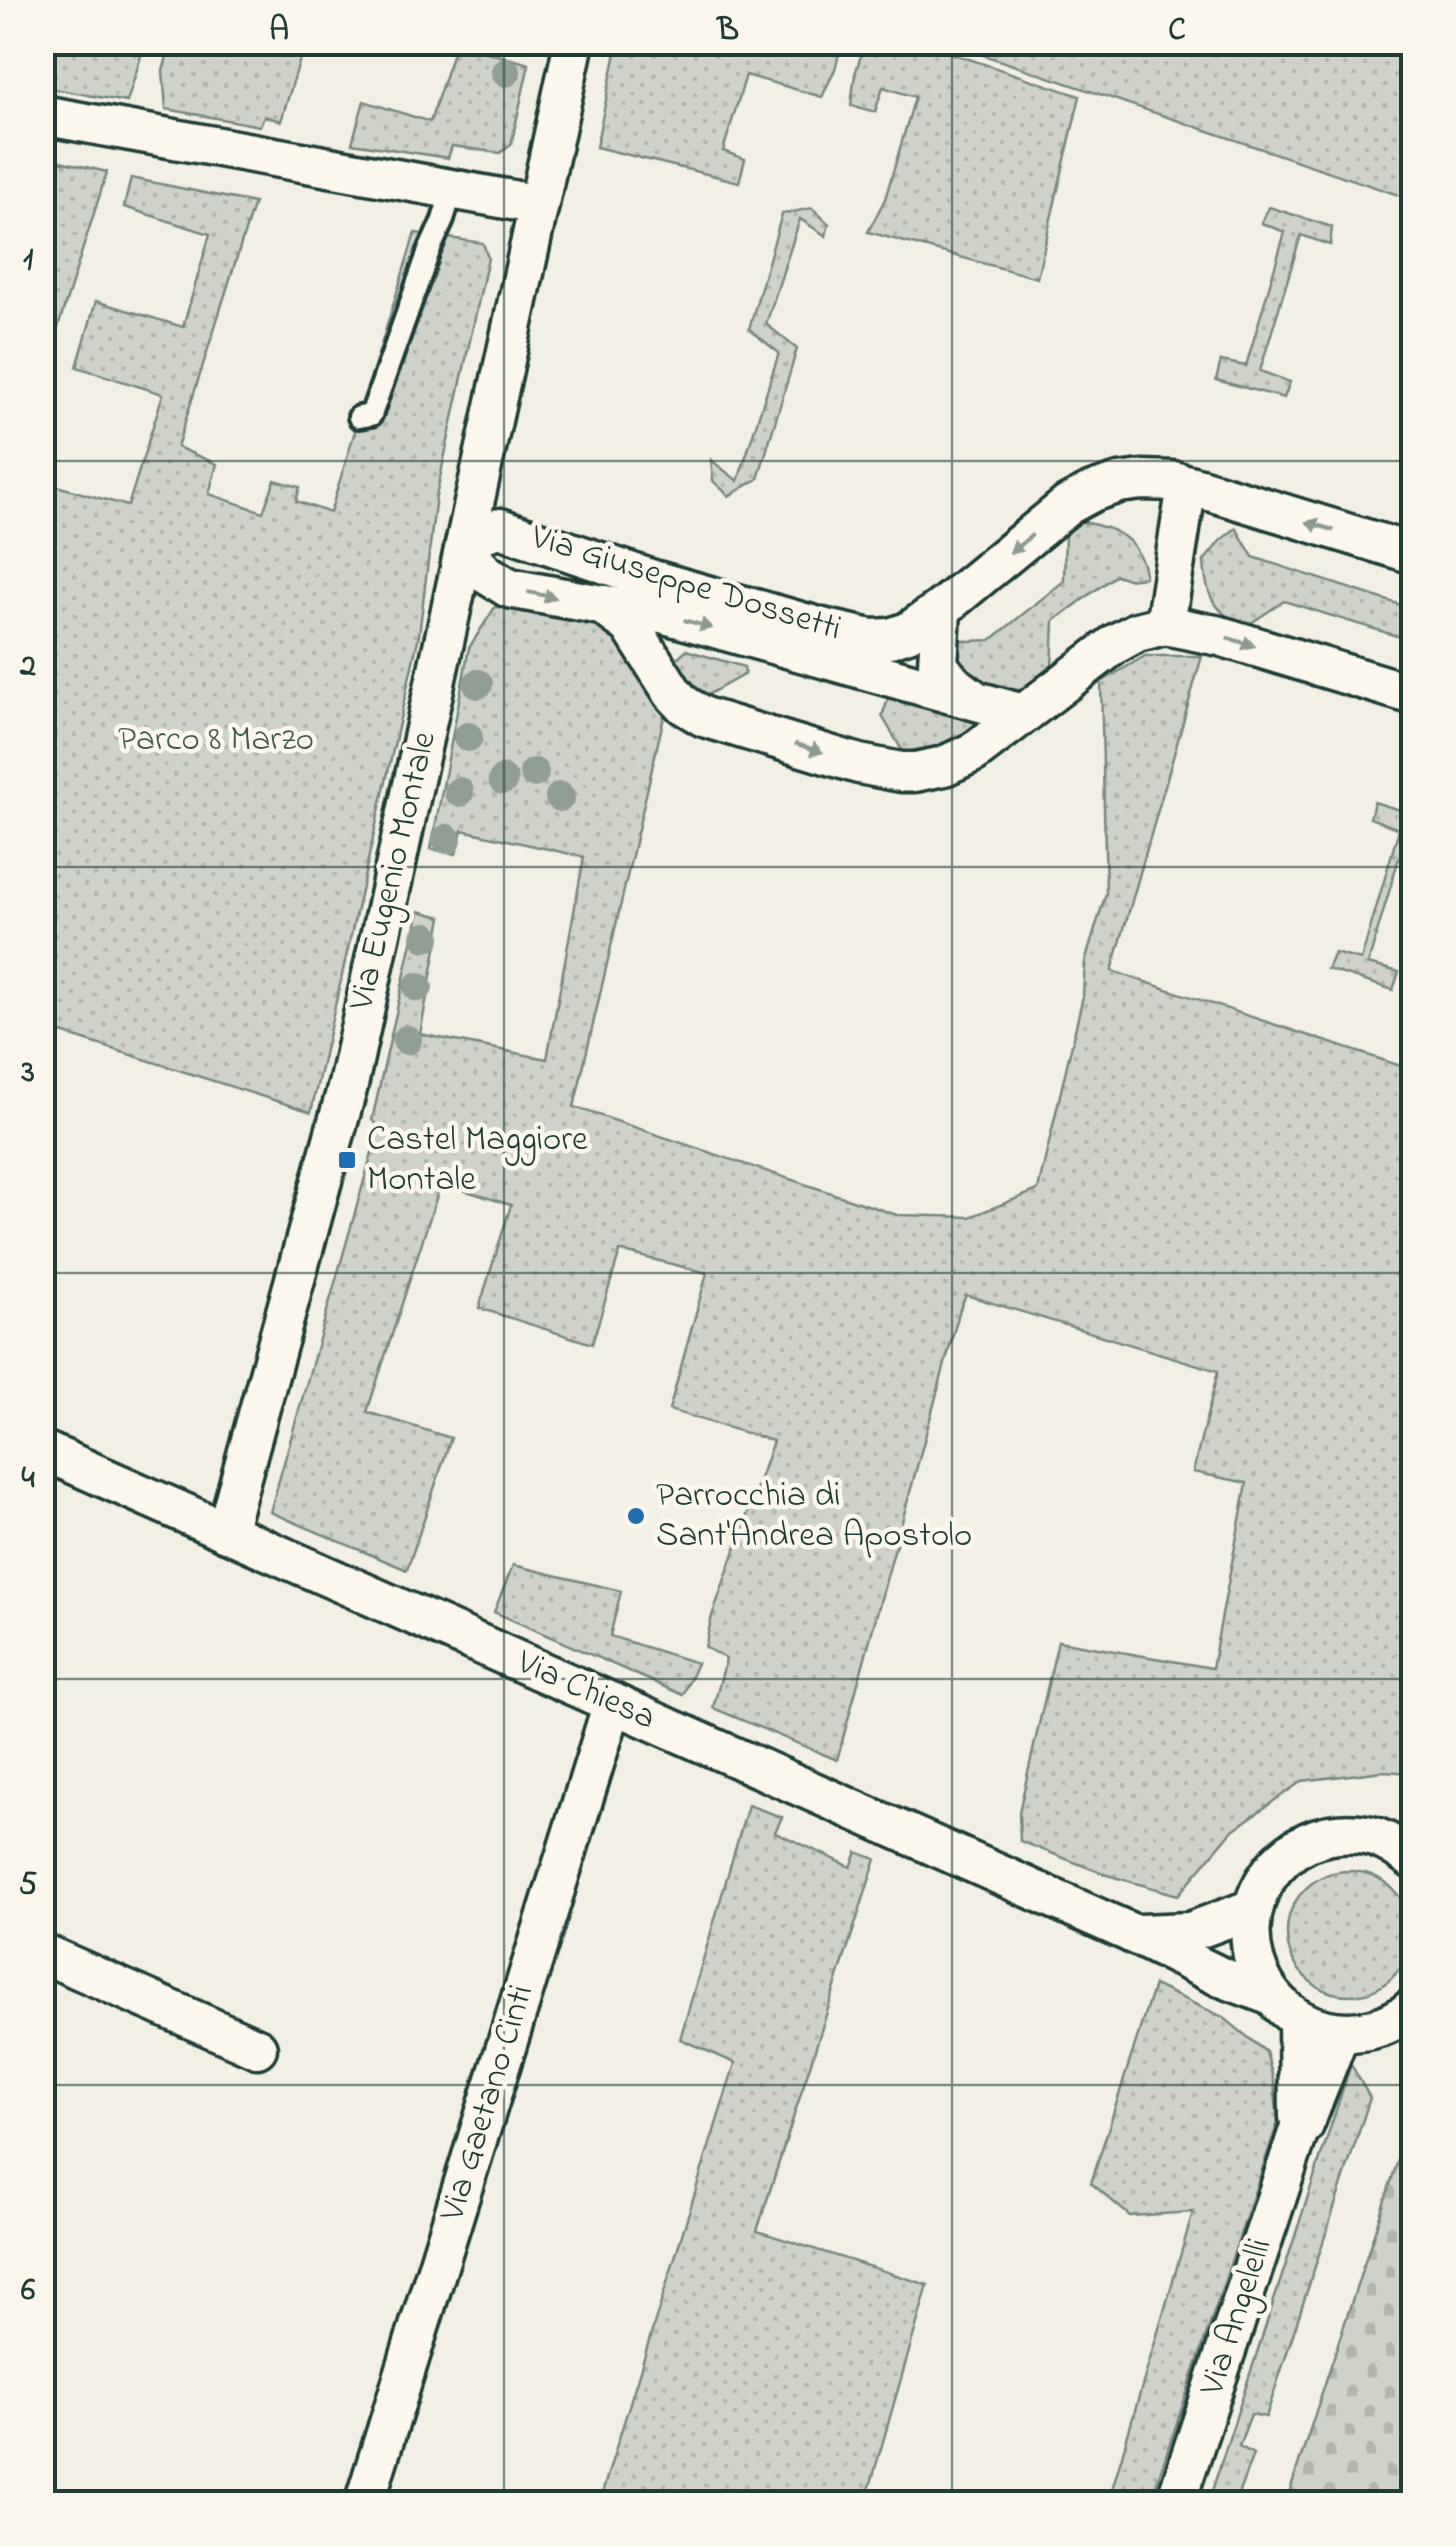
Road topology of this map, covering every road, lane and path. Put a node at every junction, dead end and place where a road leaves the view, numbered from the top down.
1 (574, 42) edge
2 (42, 115) edge
3 (452, 189) junction
4 (539, 205) junction
5 (359, 418) dead end
6 (1187, 485) junction
7 (465, 545) junction
8 (1414, 554) edge
9 (602, 605) junction
10 (941, 609) junction
11 (1165, 625) junction
12 (1414, 694) edge
13 (980, 702) junction
14 (1023, 714) junction
15 (42, 1450) edge
16 (226, 1532) junction
17 (613, 1703) junction
18 (1407, 1848) edge
19 (1252, 1909) junction
20 (1129, 1932) junction
21 (42, 1953) edge
22 (1414, 2007) edge
23 (1285, 2008) junction
24 (1340, 2032) junction
25 (257, 2048) dead end
26 (1299, 2130) junction
27 (364, 2504) edge
28 (1175, 2504) edge

1 - 4 street, Via Eugenio Montale
2 - 3 street
3 - 4 street
3 - 5 lane
4 - 7 street, Via Eugenio Montale
8 -> 6 street, Via Giuseppe Dossetti
6 -> 10 street, Via Giuseppe Dossetti
6 - 11 street
7 -> 9 street, Via Giuseppe Dossetti
7 - 10 street, Via Giuseppe Dossetti
7 - 16 street, Via Eugenio Montale
9 -> 13 street, Via Giuseppe Dossetti
9 -> 14 street, Via Giuseppe Dossetti
10 - 13 street, Via Giuseppe Dossetti
11 -> 12 street
11 - 14 street, Via Giuseppe Dossetti
13 - 14 street, Via Giuseppe Dossetti
15 - 16 street, Via Chiesa
16 - 17 street, Via Chiesa
17 - 20 street, Via Chiesa
17 - 27 street, Via Gaetano Cinti
18 - 19 street
19 - 20 street, Via Chiesa
19 - 23 street
20 - 23 street, Via Chiesa
21 - 25 street
22 - 24 street
23 - 24 street, Via Chiesa
23 - 26 street, Via Angelelli
24 - 26 street, Via Angelelli
26 - 28 street, Via Angelelli

